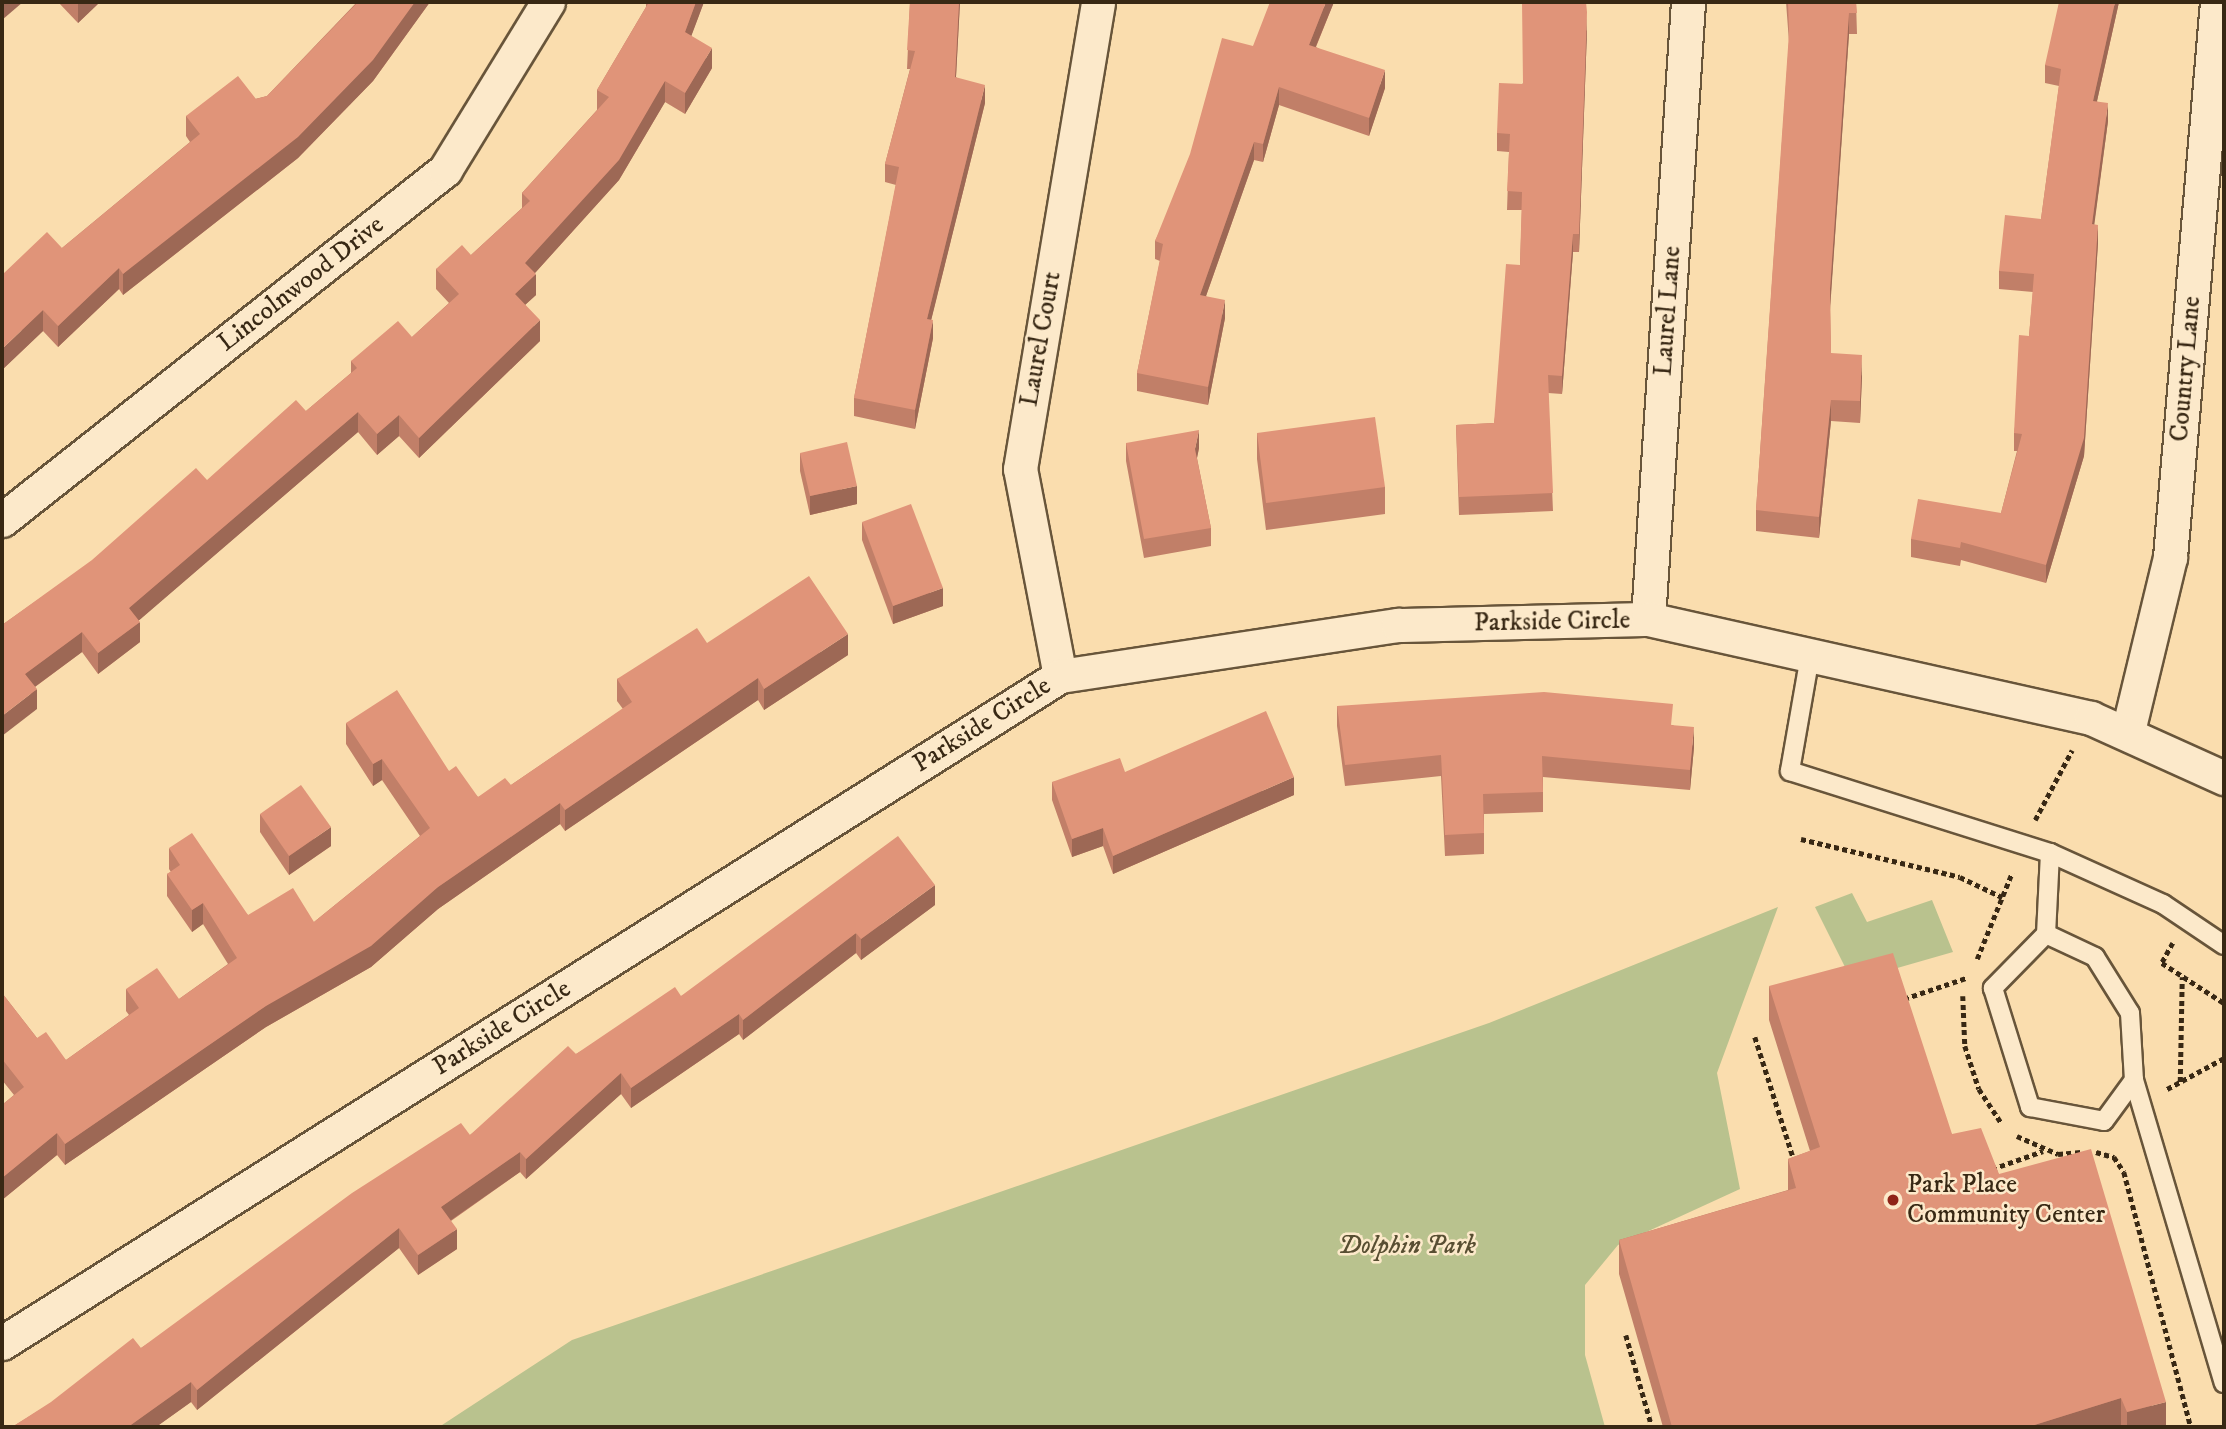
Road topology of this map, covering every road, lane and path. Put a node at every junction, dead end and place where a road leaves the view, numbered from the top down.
1 (548, 2) edge
2 (1098, 2) edge
3 (1688, 2) edge
4 (2217, 2) edge
5 (2, 520) edge
6 (1648, 619) junction
7 (1810, 656) junction
8 (1060, 676) junction
9 (2091, 718) junction
10 (2128, 731) junction
11 (2224, 778) edge
12 (1801, 839) dead end
13 (2024, 844) junction
14 (2050, 853) junction
15 (2002, 897) junction
16 (2179, 933) dead end
17 (2046, 934) junction
18 (2224, 945) edge
19 (2182, 976) junction
20 (1970, 977) junction
21 (1898, 1002) edge
22 (2224, 1003) edge
23 (1755, 1037) dead end
24 (2224, 1058) edge
25 (2134, 1080) junction
26 (2180, 1082) junction
27 (2141, 1103) junction
28 (2046, 1150) junction
29 (1985, 1172) edge
30 (1799, 1175) edge
31 (1626, 1335) dead end
32 (2, 1343) edge
33 (2224, 1383) edge
34 (1652, 1427) edge
35 (2191, 1427) edge

1 - 5 street, Lincolnwood Drive
2 - 8 street, Laurel Court
3 - 6 street, Laurel Lane
4 - 10 street, Country Lane
6 - 7 street, Parkside Circle
6 - 8 street, Parkside Circle
7 - 9 street, Parkside Circle
7 - 13 lane
8 - 32 street, Parkside Circle
9 - 10 street, Parkside Circle
9 - 13 path
10 - 11 street, Parkside Circle
12 - 15 path
13 - 14 lane
13 - 15 path
14 - 17 lane
14 - 18 lane
15 - 20 path
16 - 19 path
17 - 25 lane
17 - 25 lane
19 - 22 path
19 - 26 path
20 - 21 path
20 - 28 path
23 - 30 path
24 - 26 path
25 - 27 lane
26 - 27 path
27 - 33 lane
28 - 29 path
28 - 35 path
31 - 34 path

